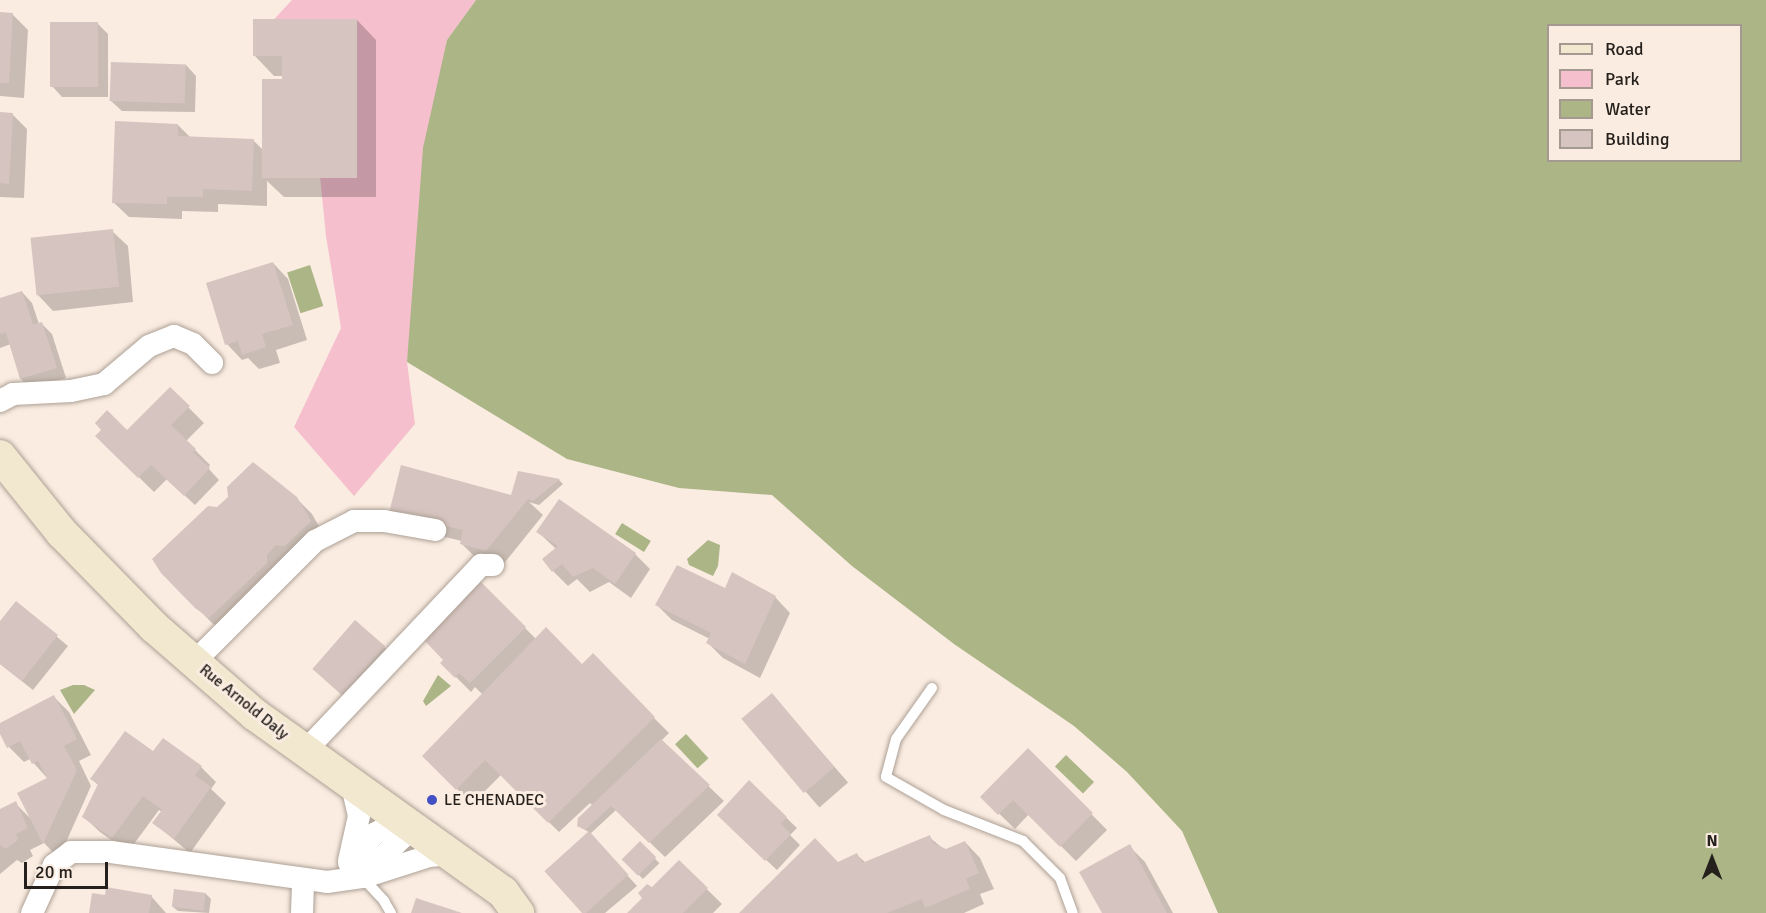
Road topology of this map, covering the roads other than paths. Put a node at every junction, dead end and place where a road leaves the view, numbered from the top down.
1 (212, 363) dead end
2 (0, 401) edge
3 (0, 456) edge
4 (435, 530) dead end
5 (493, 566) dead end
6 (194, 662) junction
7 (932, 688) dead end
8 (306, 750) junction
9 (351, 782) junction
10 (402, 818) junction
11 (451, 854) junction
12 (356, 870) junction
13 (303, 881) junction
14 (32, 913) edge
15 (302, 913) edge
16 (391, 913) edge
17 (518, 913) edge
18 (1073, 913) edge

1 - 2 street
3 - 6 street, Rue Arnold Daly
4 - 6 street
5 - 8 street
6 - 8 street, Rue Arnold Daly
7 - 18 lane
8 - 9 street, Rue Arnold Daly
9 - 10 street, Rue Arnold Daly
9 - 12 street
10 - 11 street, Rue Arnold Daly
10 - 12 street
11 - 12 street
11 - 17 street, Rue Arnold Daly
12 - 13 street
12 - 16 lane
13 - 14 street
13 - 15 street

